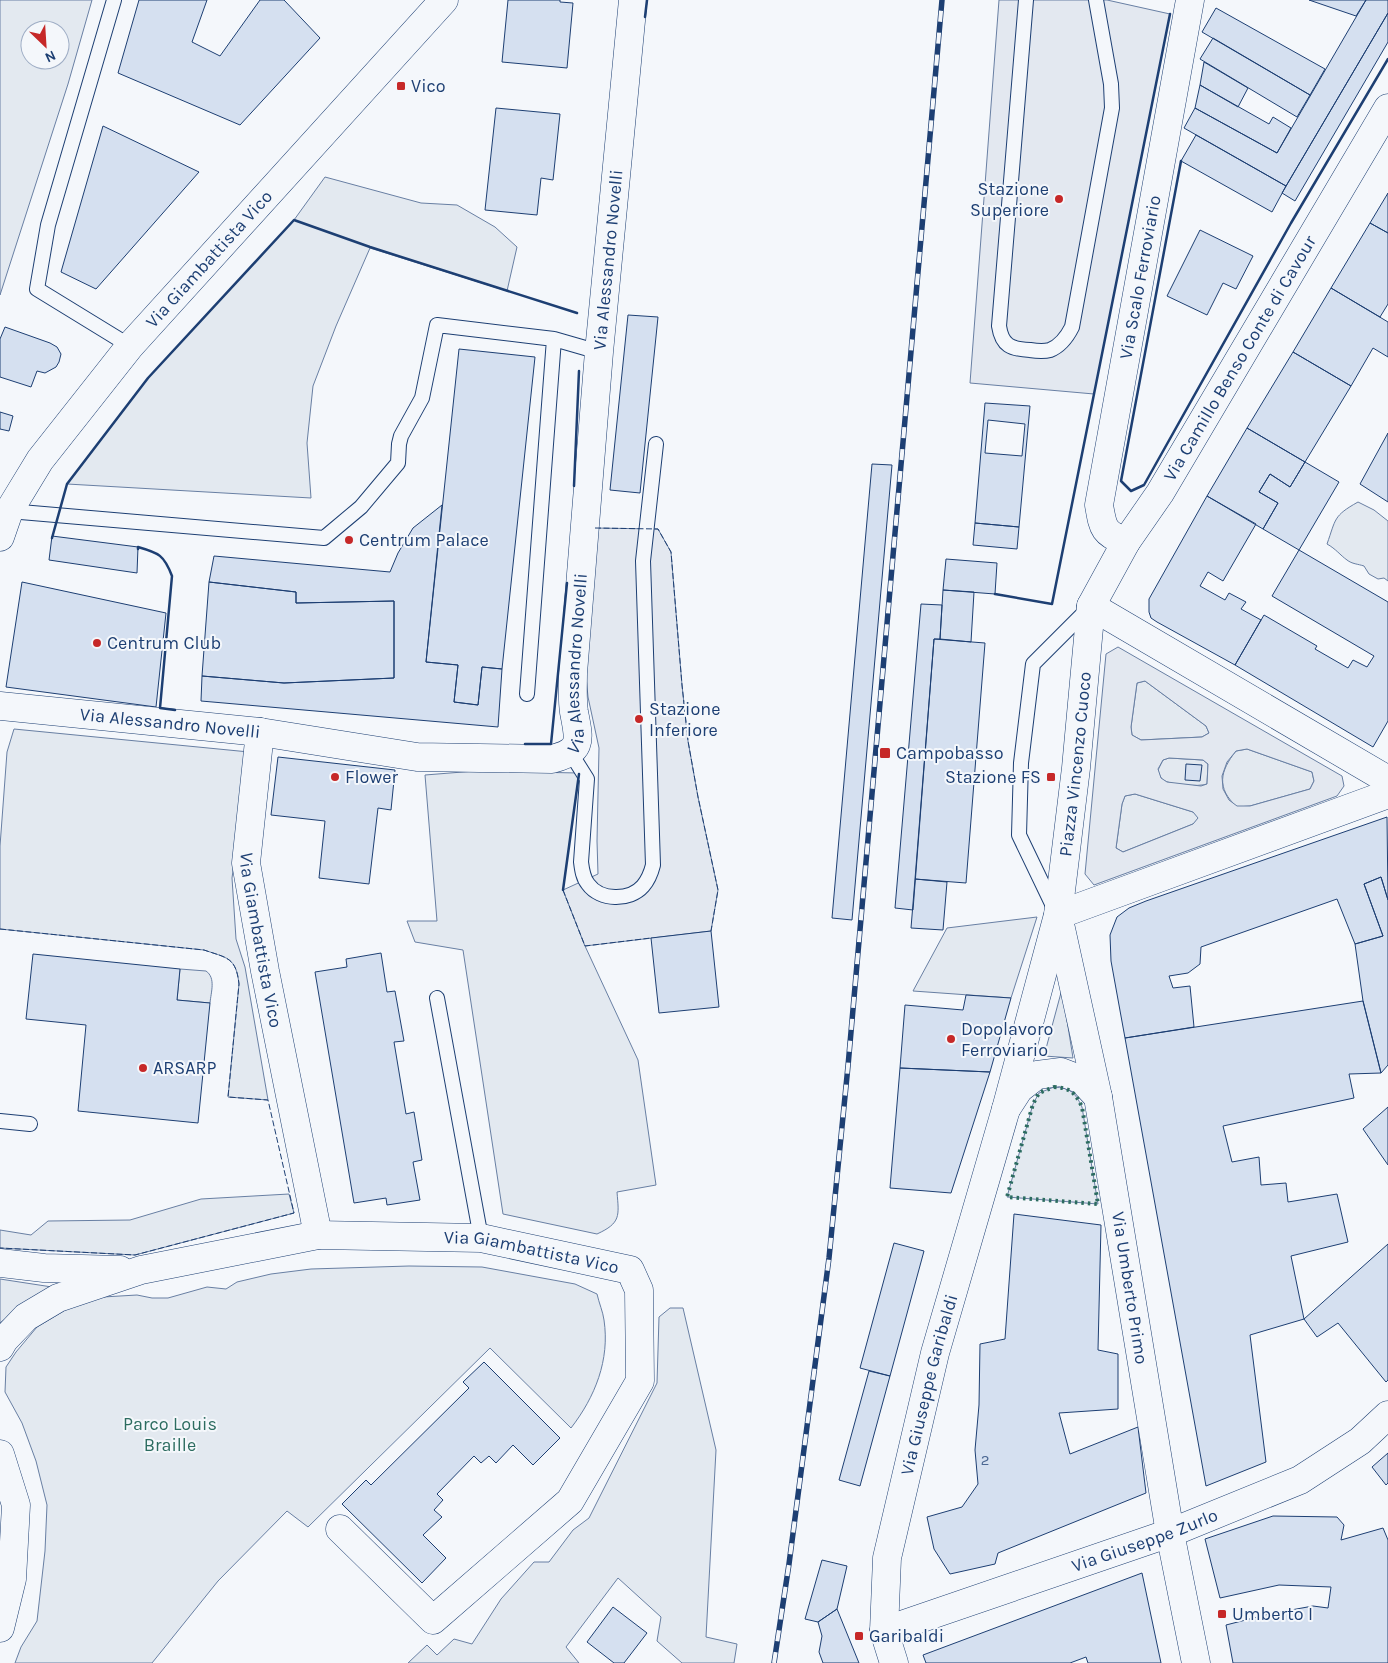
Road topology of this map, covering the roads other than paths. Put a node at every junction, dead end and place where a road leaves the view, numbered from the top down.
1 (114, 0) edge
2 (444, 0) edge
3 (633, 0) edge
4 (1026, 0) edge
5 (1096, 0) edge
6 (1190, 0) edge
7 (1388, 108) edge
8 (554, 339) junction
9 (130, 346) junction
10 (599, 352) junction
11 (656, 444) dead end
12 (8, 511) junction
13 (0, 537) edge
14 (1126, 542) junction
15 (1091, 606) junction
16 (527, 694) dead end
17 (0, 706) edge
18 (260, 732) junction
19 (570, 752) junction
20 (1388, 780) edge
21 (1388, 794) edge
22 (1058, 915) junction
23 (437, 998) dead end
24 (1098, 1097) junction
25 (1006, 1109) junction
26 (0, 1122) edge
27 (30, 1124) dead end
28 (318, 1235) junction
29 (481, 1238) junction
30 (0, 1263) edge
31 (141, 1270) junction
32 (0, 1347) edge
33 (1388, 1415) edge
34 (0, 1454) edge
35 (340, 1529) dead end
36 (1170, 1533) junction
37 (0, 1628) edge
38 (884, 1632) junction
39 (894, 1663) edge
40 (1196, 1663) edge

1 - 9 lane
2 - 9 street, Via Giambattista Vico
3 - 10 street, Via Alessandro Novelli
4 - 5 lane
6 - 14 street, Via Scalo Ferroviario
7 - 14 street, Via Camillo Benso Conte di Cavour
8 - 10 lane
8 - 12 lane
8 - 16 lane
9 - 12 street, Via Giambattista Vico
10 - 19 street, Via Alessandro Novelli
11 - 19 lane
12 - 13 street, Via Giambattista Vico
14 - 15 street, Via Camillo Benso Conte di Cavour
15 - 20 street
15 - 22 street, Piazza Vincenzo Cuoco
15 - 22 lane
17 - 18 street, Via Alessandro Novelli
18 - 19 street, Via Alessandro Novelli
18 - 28 street, Via Giambattista Vico
21 - 22 street
22 - 24 street, Via Umberto Primo
22 - 25 street, Via Giuseppe Garibaldi
23 - 29 lane
24 - 25 street, Via Giuseppe Garibaldi
24 - 36 street, Via Umberto Primo
25 - 38 street, Via Giuseppe Garibaldi
26 - 27 lane
28 - 29 street, Via Giambattista Vico
28 - 31 street, Via Giambattista Vico
29 - 35 street, Via Giambattista Vico
30 - 31 street, Via Giambattista Vico
31 - 32 street, Via Giambattista Vico
33 - 36 street, Via Giuseppe Zurlo
34 - 37 street
36 - 38 street, Via Giuseppe Zurlo
36 - 40 street, Via Umberto Primo
38 - 39 street, Via Giuseppe Garibaldi

